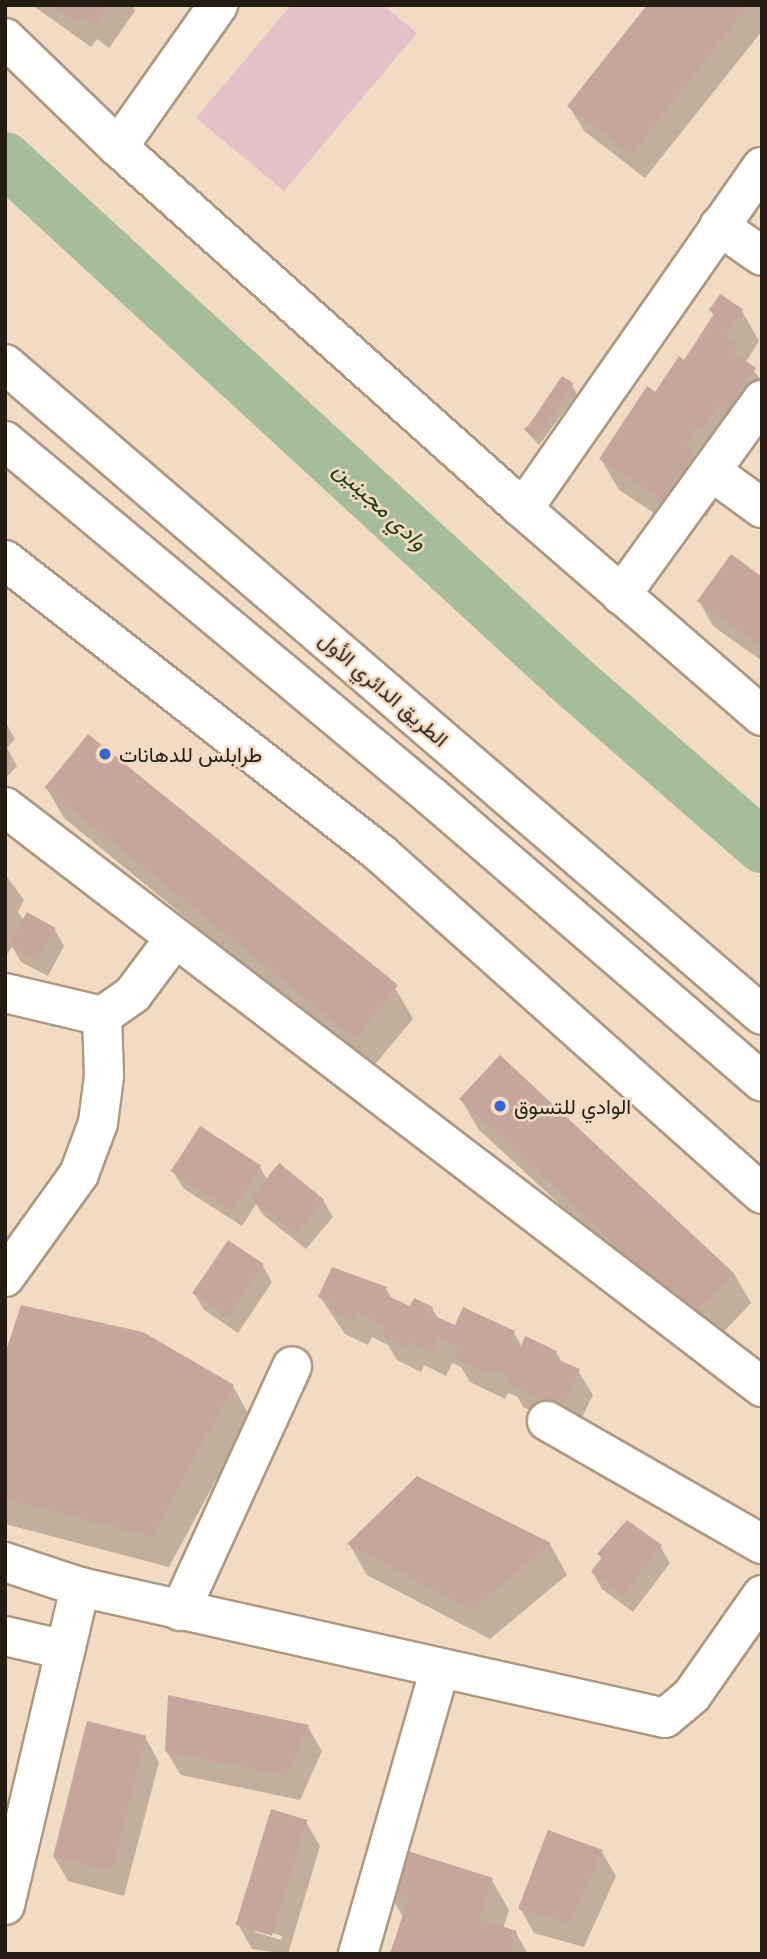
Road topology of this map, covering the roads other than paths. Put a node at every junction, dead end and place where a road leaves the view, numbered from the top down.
1 (218, 5) edge
2 (5, 38) edge
3 (118, 147) junction
4 (762, 167) edge
5 (719, 226) junction
6 (762, 256) edge
7 (5, 364) edge
8 (762, 400) edge
9 (5, 441) edge
10 (711, 471) junction
11 (762, 508) edge
12 (523, 509) junction
13 (5, 560) edge
14 (621, 595) junction
15 (762, 716) edge
16 (5, 807) edge
17 (175, 939) junction
18 (5, 993) edge
19 (762, 1015) edge
20 (102, 1016) junction
21 (762, 1082) edge
22 (762, 1194) edge
23 (5, 1277) edge
24 (292, 1366) dead end
25 (762, 1387) edge
26 (547, 1421) dead end
27 (762, 1544) edge
28 (5, 1562) edge
29 (80, 1587) junction
30 (762, 1595) edge
31 (180, 1611) junction
32 (5, 1636) edge
33 (65, 1650) junction
34 (439, 1671) junction
35 (5, 1905) edge
36 (358, 1954) edge

1 - 3 main road
2 - 3 main road
3 - 12 main road
4 - 5 main road
5 - 6 main road
5 - 12 main road
7 - 19 main road, الطريق الدائري الأول
8 - 10 main road
9 - 21 main road
10 - 11 main road
10 - 14 main road
12 - 14 main road
13 - 22 main road
14 - 15 main road
16 - 17 main road
17 - 20 main road
17 - 25 main road
18 - 20 main road
20 - 23 main road
24 - 31 main road
26 - 27 main road
28 - 29 main road
29 - 31 main road
29 - 33 main road
30 - 34 main road
31 - 34 main road
32 - 33 main road
33 - 35 main road
34 - 36 main road

